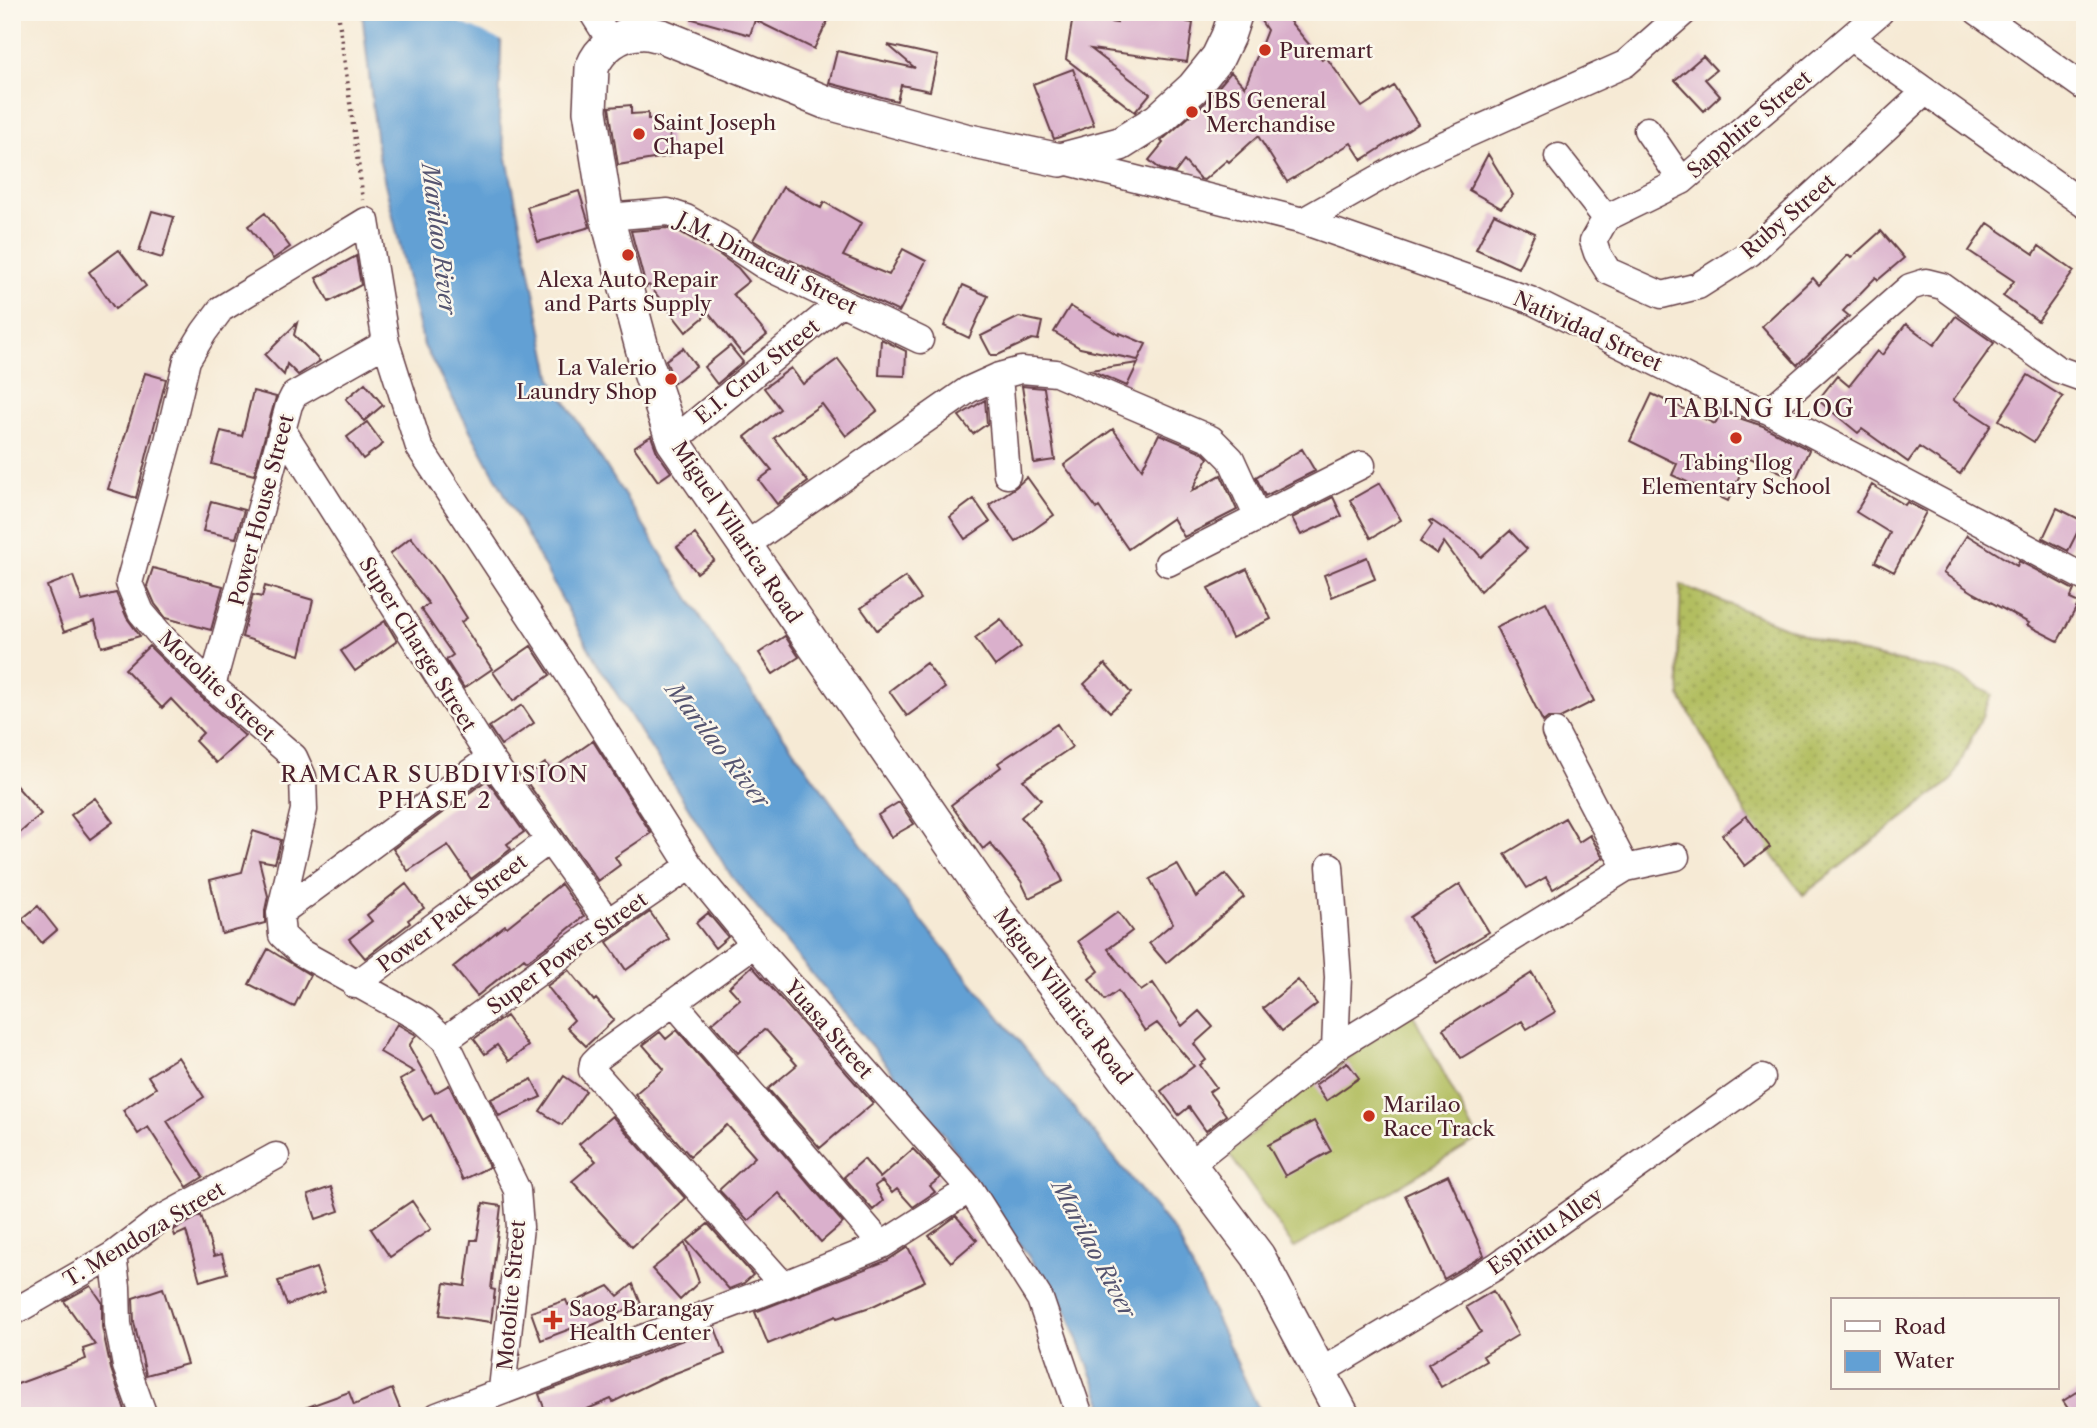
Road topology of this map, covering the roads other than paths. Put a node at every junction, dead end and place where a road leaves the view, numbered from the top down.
1 (592, 12) edge
2 (1236, 12) edge
3 (1684, 12) edge
4 (1880, 12) edge
5 (1978, 12) edge
6 (1851, 38) junction
7 (611, 42) junction
8 (2085, 88) edge
9 (1925, 92) junction
10 (1647, 130) dead end
11 (1558, 157) dead end
12 (1060, 160) junction
13 (1682, 181) junction
14 (2085, 205) edge
15 (607, 217) junction
16 (1606, 218) junction
17 (366, 221) joint
18 (1303, 221) junction
19 (841, 302) junction
20 (920, 340) dead end
21 (386, 343) junction
22 (999, 376) junction
23 (2085, 379) edge
24 (1769, 411) junction
25 (283, 431) junction
26 (673, 441) junction
27 (1362, 465) dead end
28 (1007, 475) dead end
29 (1258, 518) junction
30 (746, 545) junction
31 (1168, 563) dead end
32 (2085, 578) edge
33 (212, 686) junction
34 (1555, 732) dead end
35 (490, 758) junction
36 (548, 841) junction
37 (1676, 857) dead end
38 (690, 866) junction
39 (1330, 866) dead end
40 (1626, 868) junction
41 (280, 913) junction
42 (608, 922) junction
43 (754, 944) junction
44 (355, 985) junction
45 (674, 1003) junction
46 (445, 1040) junction
47 (1335, 1048) junction
48 (1762, 1078) dead end
49 (276, 1156) dead end
50 (1190, 1164) junction
51 (970, 1189) junction
52 (883, 1245) junction
53 (113, 1255) junction
54 (783, 1285) junction
55 (12, 1313) edge
56 (1320, 1372) junction
57 (502, 1389) junction
58 (144, 1416) edge
59 (437, 1416) edge
60 (1080, 1416) edge
61 (1343, 1416) edge

1 - 7 street
2 - 12 main road
3 - 18 street
4 - 6 street, Sapphire Street
5 - 8 street
6 - 9 street
6 - 13 street, Sapphire Street
7 - 12 main road
7 - 15 main road, Miguel Villarica Road
9 - 14 street
9 - 16 street, Ruby Street
10 - 13 street
11 - 16 street
12 - 18 street, Natividad Street
13 - 16 street, Sapphire Street
15 - 19 street, J.M. Dimacali Street
15 - 26 main road, Miguel Villarica Road
17 - 21 street, Yuasa Street
17 - 33 street, Motolite Street
18 - 24 street, Natividad Street
19 - 20 street, J.M. Dimacali Street
19 - 26 street, E.I. Cruz Street
21 - 25 street, Power House Street
21 - 38 street, Yuasa Street
22 - 28 street
22 - 29 street
22 - 30 street
23 - 24 street
24 - 32 street, Natividad Street
25 - 33 street, Power House Street
25 - 35 street, Super Charge Street
26 - 30 main road, Miguel Villarica Road
27 - 29 street
29 - 31 street
30 - 50 main road, Miguel Villarica Road
33 - 41 street, Motolite Street
34 - 40 street
35 - 36 street, Super Charge Street
35 - 41 street
36 - 42 street, Super Charge Street
36 - 44 street, Power Pack Street
37 - 40 street
38 - 42 street, Super Power Street
38 - 43 street, Yuasa Street
39 - 47 street
40 - 47 street
41 - 44 street, Motolite Street
42 - 46 street, Super Power Street
43 - 45 street
43 - 51 street, Yuasa Street
44 - 46 street, Motolite Street
45 - 52 street
45 - 54 street
46 - 57 street, Motolite Street
47 - 50 street
48 - 56 street, Espiritu Alley
49 - 53 street, T. Mendoza Street
50 - 56 main road, Miguel Villarica Road
51 - 52 street
51 - 60 street, Yuasa Street
52 - 54 street
53 - 55 street, T. Mendoza Street
53 - 58 street
54 - 57 street
56 - 61 main road, Miguel Villarica Road
57 - 59 street

